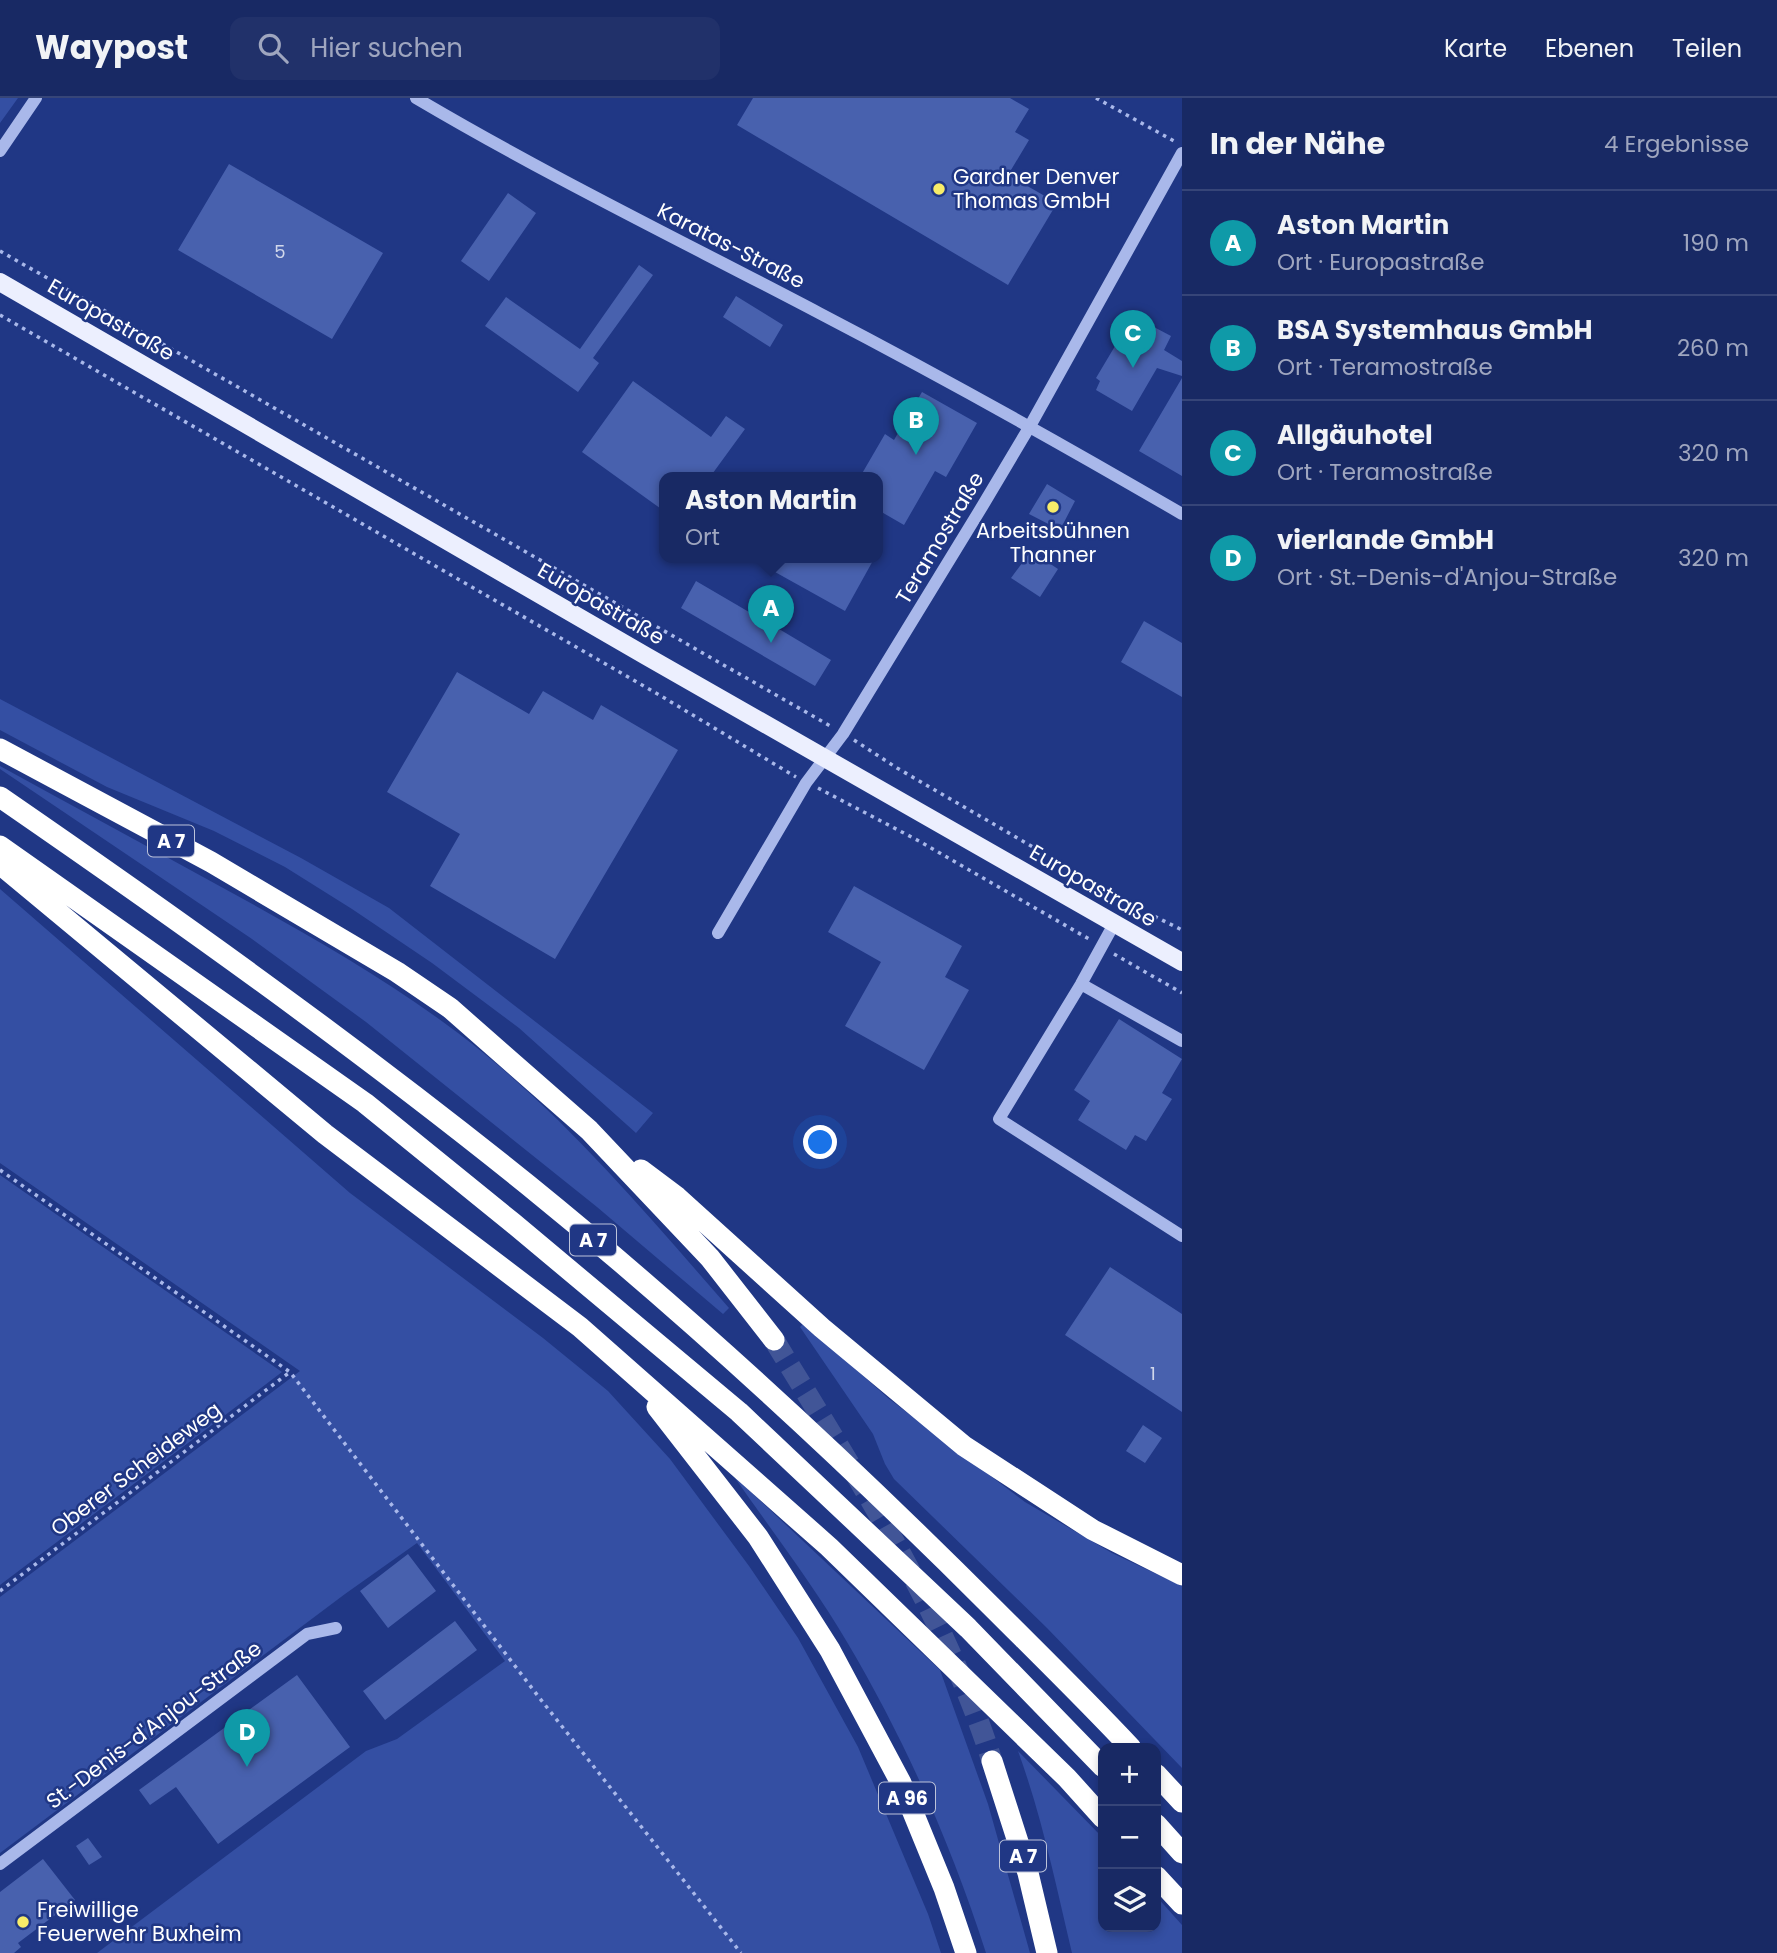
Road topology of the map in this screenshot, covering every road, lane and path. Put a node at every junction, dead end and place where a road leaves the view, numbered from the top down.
1 (36, 98) edge
2 (416, 98) edge
3 (1096, 98) edge
4 (1182, 145) edge
5 (0, 151) edge
6 (1182, 153) edge
7 (0, 251) edge
8 (0, 282) edge
9 (0, 315) edge
10 (1030, 426) junction
11 (1182, 514) edge
12 (843, 734) junction
13 (0, 749) edge
14 (825, 757) junction
15 (806, 783) junction
16 (0, 797) edge
17 (0, 846) edge
18 (0, 864) edge
19 (1114, 924) junction
20 (1182, 930) edge
21 (718, 933) dead end
22 (1102, 946) junction
23 (1182, 962) edge
24 (1081, 984) junction
25 (1182, 993) edge
26 (1182, 1041) edge
27 (589, 1130) junction
28 (0, 1170) edge
29 (1182, 1236) edge
30 (774, 1340) tunnel mouth
31 (625, 1366) junction
32 (290, 1372) junction
33 (1182, 1575) edge
34 (0, 1591) edge
35 (336, 1628) dead end
36 (1126, 1743) edge
37 (992, 1761) tunnel mouth
38 (1098, 1763) edge
39 (1161, 1779) edge
40 (1182, 1802) edge
41 (1098, 1812) edge
42 (1161, 1830) edge
43 (1182, 1853) edge
44 (0, 1864) edge
45 (1161, 1881) edge
46 (1182, 1904) edge
47 (741, 1953) edge
48 (966, 1953) edge
49 (1047, 1953) edge

1 - 5 street
2 - 10 street, Karatas-Straße
3 - 4 path
6 - 10 street, Teramostraße
7 - 12 path
8 - 14 main road, Europastraße
9 - 15 path
10 - 11 street, Karatas-Straße
10 - 12 street, Teramostraße
12 - 14 street, Teramostraße
12 - 20 path
13 - 27 highway, A 7
14 - 15 street, Teramostraße
14 - 19 main road, Europastraße
15 - 21 street, Teramostraße
15 - 22 path
16 - 36 highway, A 7
17 - 38 highway, A 7
18 - 31 highway
19 - 22 street
19 - 23 main road, Europastraße
22 - 24 street
22 - 25 path
24 - 26 street
24 - 29 street
27 - 30 highway, A 7
27 - 33 highway, A 7
28 - 32 path
31 - 41 highway
31 - 48 highway, A 96
32 - 34 path, Oberer Scheideweg
32 - 47 path
35 - 44 street, St.-Denis-d'Anjou-Straße
37 - 49 highway, A 7
39 - 40 highway
42 - 43 highway
45 - 46 highway

